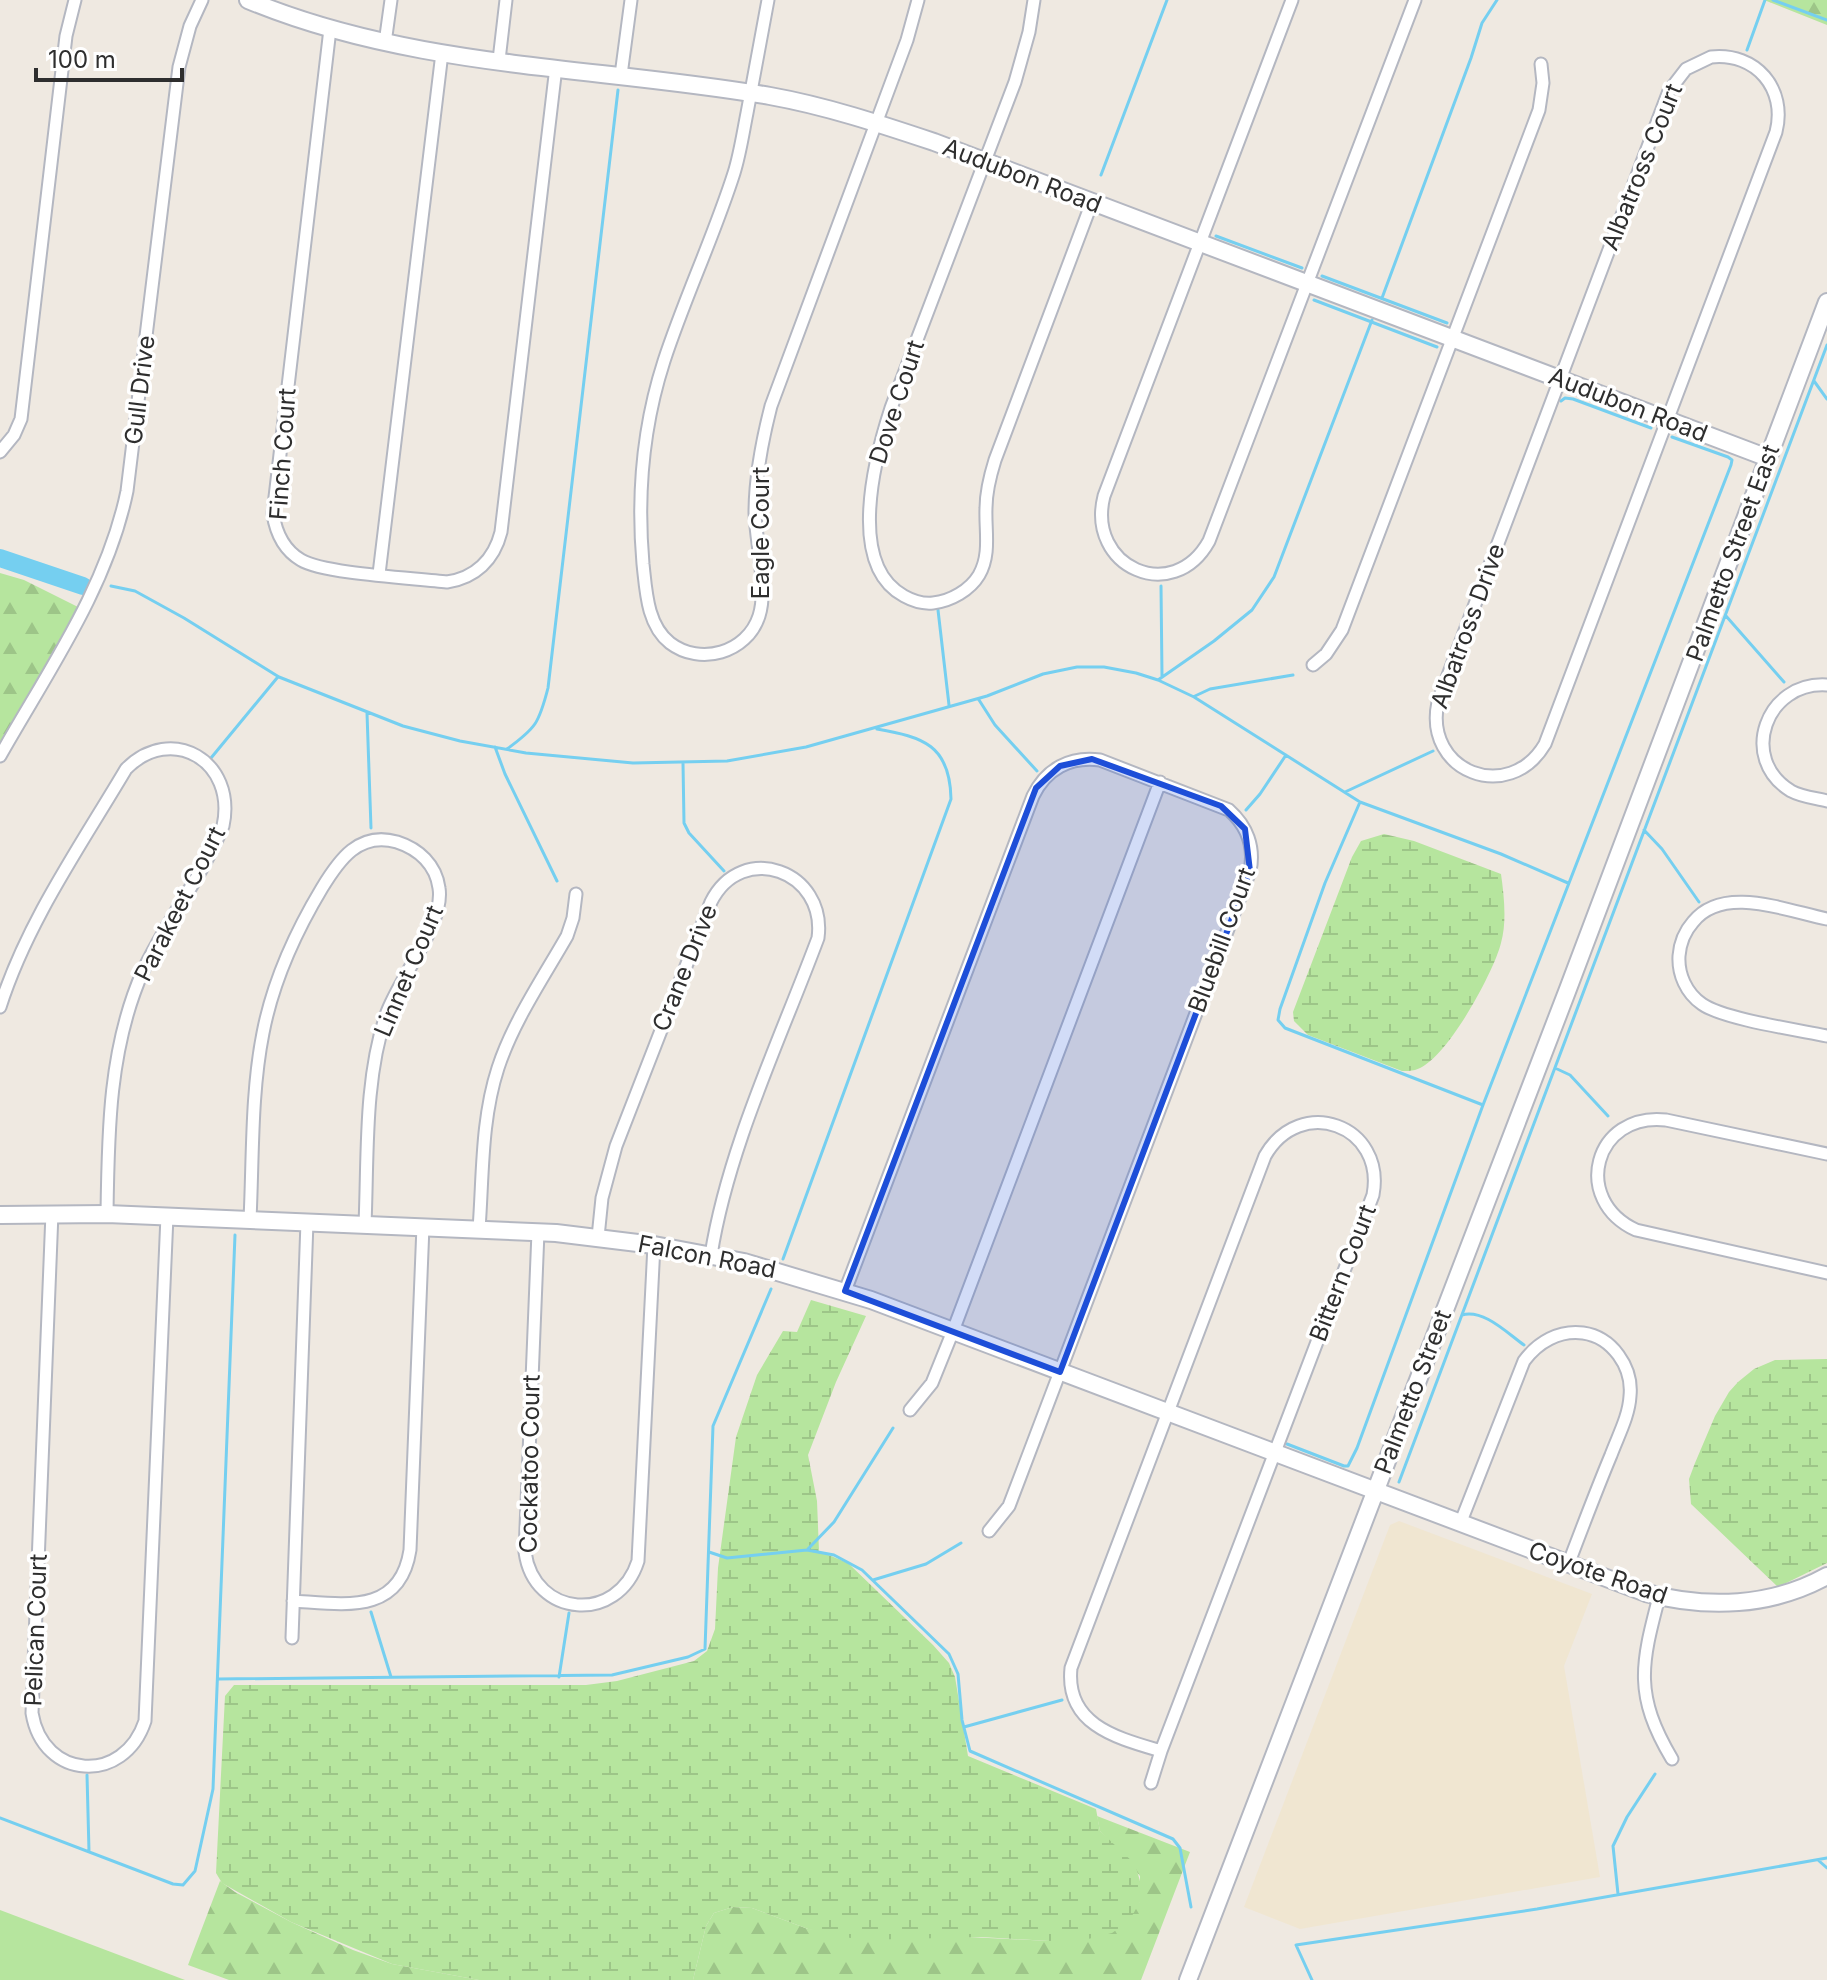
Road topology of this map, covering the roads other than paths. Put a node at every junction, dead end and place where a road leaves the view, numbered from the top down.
1 (75, 0) edge
2 (202, 0) edge
3 (391, 0) edge
4 (506, 0) edge
5 (631, 0) edge
6 (768, 0) edge
7 (918, 0) edge
8 (1034, 0) edge
9 (1292, 0) edge
10 (1415, 0) edge
11 (257, 2) edge
12 (330, 29) junction
13 (385, 43) junction
14 (442, 53) junction
15 (499, 60) junction
16 (1541, 64) dead end
17 (556, 67) junction
18 (621, 75) junction
19 (751, 93) junction
20 (876, 123) junction
21 (985, 162) junction
22 (1092, 202) junction
23 (1200, 243) junction
24 (1307, 284) junction
25 (1827, 302) edge
26 (1453, 339) junction
27 (1560, 380) junction
28 (1667, 420) junction
29 (0, 452) edge
30 (1768, 458) junction
31 (379, 574) junction
32 (1313, 665) dead end
33 (1827, 685) edge
34 (0, 756) edge
35 (1160, 782) junction
36 (1827, 801) edge
37 (1638, 804) joint
38 (576, 894) dead end
39 (1827, 919) edge
40 (0, 1007) edge
41 (1827, 1036) edge
42 (1827, 1154) edge
43 (52, 1213) junction
44 (107, 1214) junction
45 (0, 1215) edge
46 (167, 1216) junction
47 (250, 1219) junction
48 (307, 1222) junction
49 (365, 1224) junction
50 (423, 1226) junction
51 (479, 1229) junction
52 (538, 1232) junction
53 (598, 1237) junction
54 (654, 1245) junction
55 (711, 1255) junction
56 (1827, 1273) edge
57 (845, 1291) junction
58 (953, 1331) junction
59 (1060, 1372) junction
60 (910, 1410) dead end
61 (1167, 1413) junction
62 (1276, 1454) junction
63 (1375, 1492) junction
64 (1460, 1524) junction
65 (989, 1531) dead end
66 (1568, 1565) junction
67 (1827, 1576) edge
68 (1659, 1597) junction
69 (293, 1601) junction
70 (292, 1638) dead end
71 (1161, 1751) junction
72 (1672, 1759) dead end
73 (1151, 1783) dead end
74 (1188, 1980) edge

1 - 29 street
2 - 34 street, Gull Drive
3 - 13 street
4 - 15 street
5 - 18 street
6 - 19 street, Eagle Court
7 - 20 street, Eagle Court
8 - 21 street, Dove Court
9 - 23 street
10 - 24 street
11 - 12 street, Audubon Road
12 - 13 street, Audubon Road
12 - 31 street, Finch Court
13 - 14 street, Audubon Road
14 - 15 street, Audubon Road
14 - 31 street
15 - 17 street, Audubon Road
16 - 26 street
17 - 18 street, Audubon Road
17 - 31 street, Finch Court
18 - 19 street, Audubon Road
19 - 20 street, Audubon Road
19 - 20 street, Eagle Court
20 - 21 street, Audubon Road
21 - 22 street, Audubon Road
21 - 22 street, Dove Court
22 - 23 street, Audubon Road
23 - 24 street, Audubon Road
23 - 24 street
24 - 26 street, Audubon Road
25 - 30 street, Palmetto Street East
26 - 27 street, Audubon Road
26 - 32 street
27 - 28 street, Audubon Road
27 - 28 street, Albatross Court
27 - 28 street, Albatross Drive
28 - 30 street, Audubon Road
30 - 37 street, Palmetto Street East
33 - 36 street
35 - 57 street, Bluebill Court
35 - 58 street
35 - 59 street, Bluebill Court
37 - 63 street, Palmetto Street
38 - 51 street
39 - 41 street
40 - 44 street, Parakeet Court
42 - 56 street
43 - 44 street, Falcon Road
43 - 45 street, Falcon Road
43 - 46 street, Pelican Court
44 - 46 street, Falcon Road
46 - 47 street, Falcon Road
47 - 48 street, Falcon Road
47 - 49 street, Linnet Court
48 - 49 street, Falcon Road
48 - 69 street
49 - 50 street, Falcon Road
50 - 51 street, Falcon Road
50 - 69 street
51 - 52 street, Falcon Road
52 - 53 street, Falcon Road
52 - 54 street, Cockatoo Court
53 - 54 street, Falcon Road
53 - 55 street, Crane Drive
54 - 55 street, Falcon Road
55 - 57 street, Falcon Road
57 - 58 street, Falcon Road
58 - 59 street, Falcon Road
58 - 60 street
59 - 61 street, Falcon Road
59 - 65 street, Bluebill Court
61 - 62 street, Falcon Road
61 - 62 street, Bittern Court
61 - 71 street, Bittern Court
62 - 63 street, Falcon Road
62 - 71 street, Bittern Court
63 - 64 street, Coyote Road
63 - 74 street, Palmetto Street
64 - 66 street, Coyote Road
64 - 66 street
66 - 68 street, Coyote Road
67 - 68 street, Coyote Road
68 - 72 street
69 - 70 street
71 - 73 street, Bittern Court

